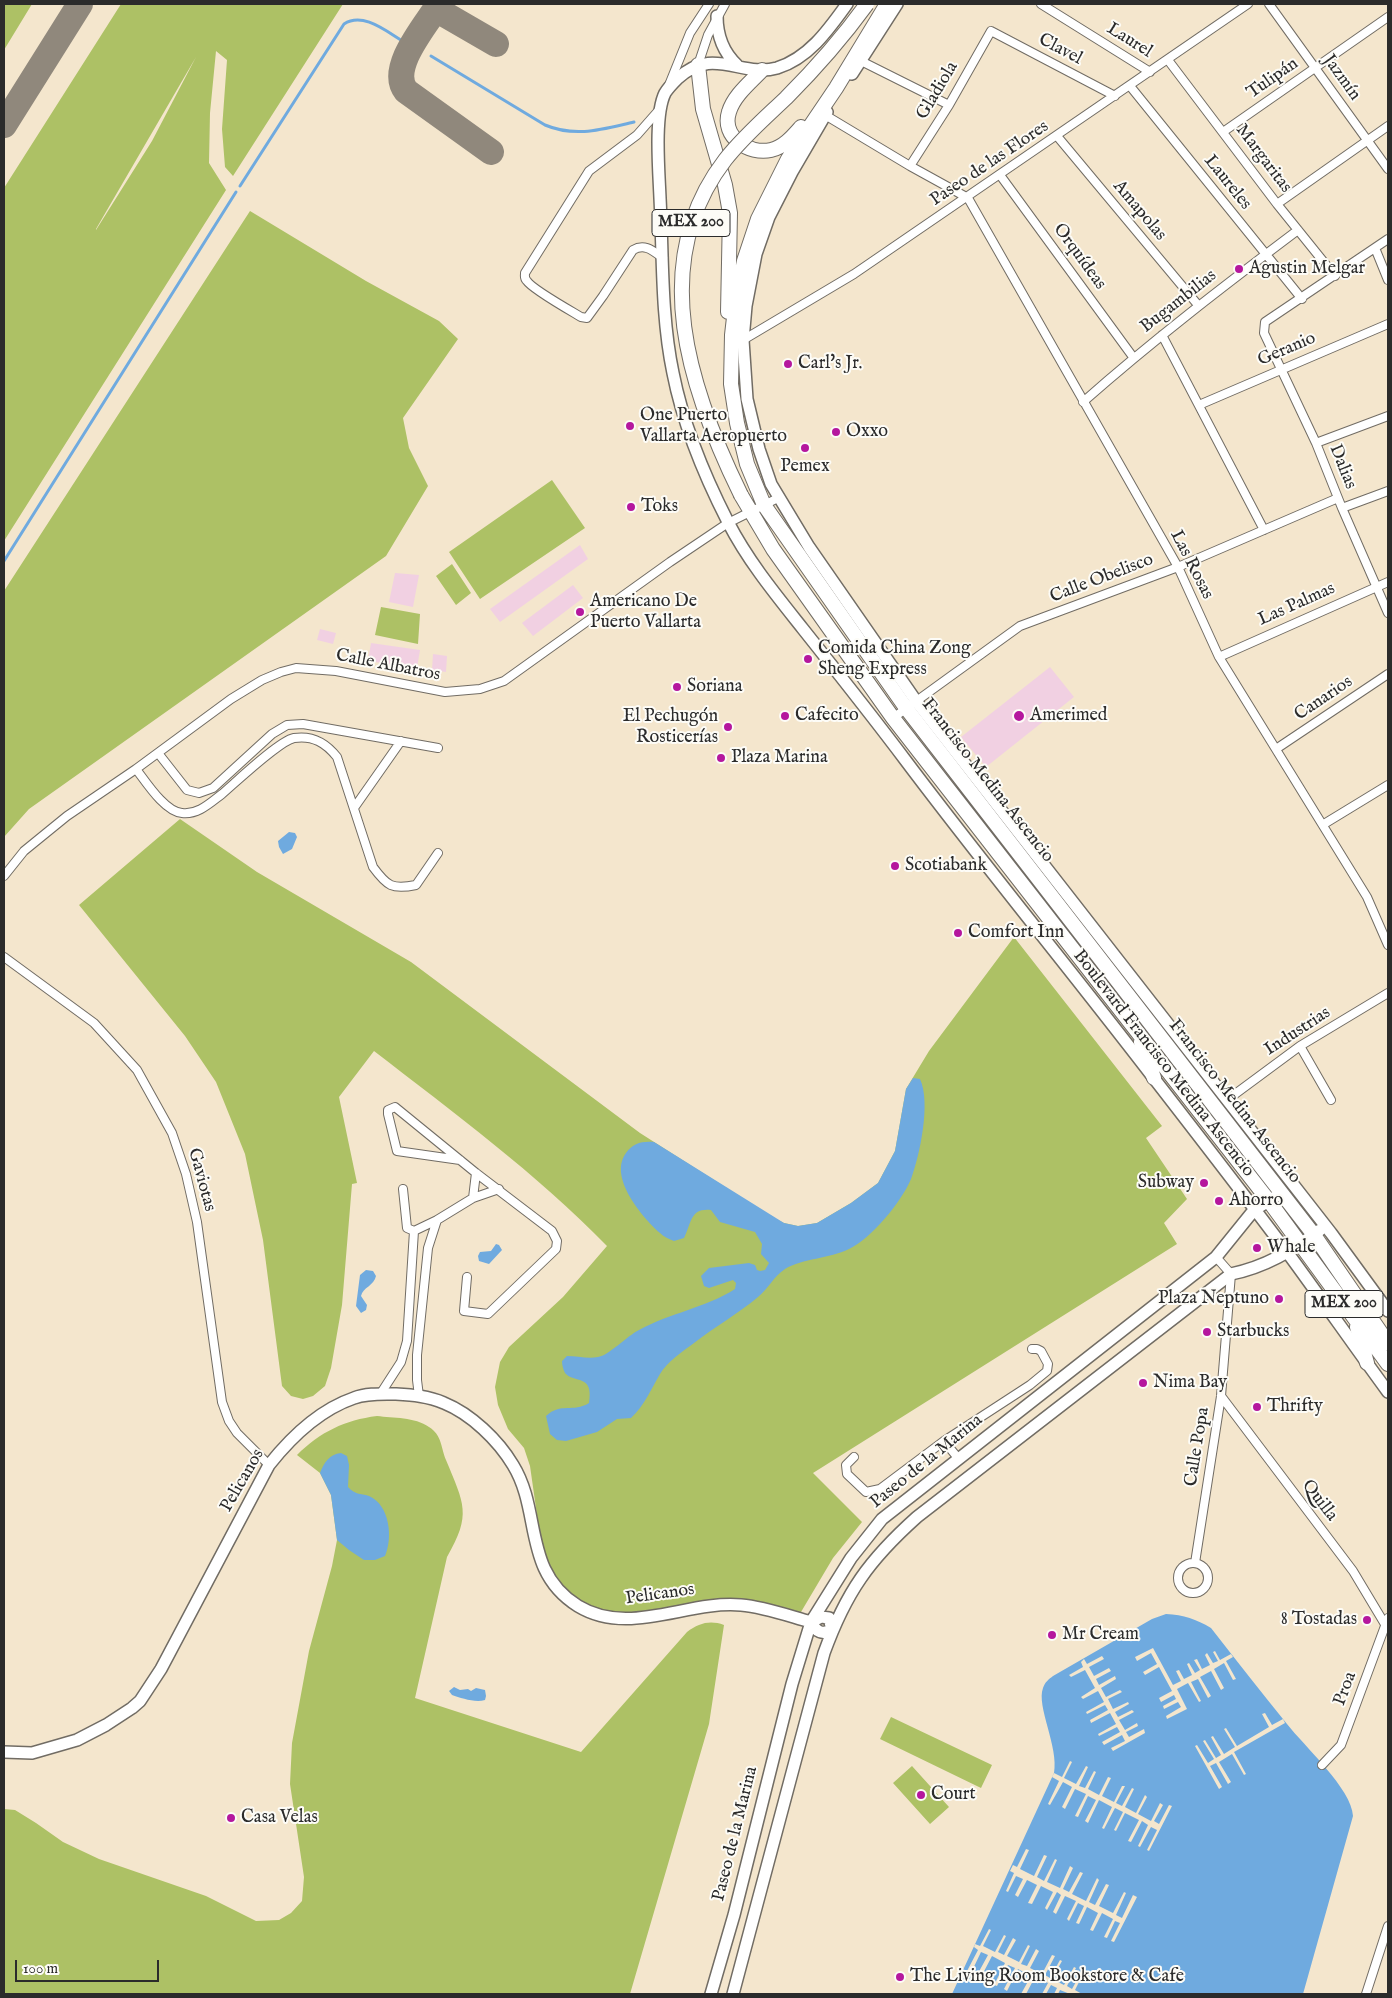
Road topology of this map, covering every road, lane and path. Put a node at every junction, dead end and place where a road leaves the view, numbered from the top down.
1 (709, 4) edge
2 (725, 4) edge
3 (847, 4) edge
4 (868, 4) edge
5 (887, 4) edge
6 (897, 4) edge
7 (1041, 4) edge
8 (1248, 4) edge
9 (1269, 4) edge
10 (718, 16) junction
11 (1388, 17) edge
12 (991, 31) joint
13 (861, 60) junction
14 (1168, 60) junction
15 (737, 65) junction
16 (698, 66) junction
17 (1315, 68) junction
18 (762, 70) junction
19 (1150, 72) junction
20 (1130, 86) junction
21 (836, 88) junction
22 (665, 93) junction
23 (1115, 96) junction
24 (949, 105) junction
25 (661, 108) junction
26 (825, 115) junction
27 (1388, 126) edge
28 (1224, 132) junction
29 (1057, 136) junction
30 (1367, 140) junction
31 (910, 166) junction
32 (1388, 169) edge
33 (1000, 175) junction
34 (968, 198) junction
35 (1277, 204) junction
36 (1298, 230) junction
37 (1388, 239) edge
38 (1375, 248) junction
39 (1266, 254) junction
40 (663, 258) junction
41 (1335, 276) junction
42 (1388, 280) edge
43 (1302, 299) junction
44 (1198, 305) junction
45 (1388, 324) edge
46 (1162, 335) junction
47 (738, 338) junction
48 (1133, 357) junction
49 (1281, 368) junction
50 (1083, 402) junction
51 (1199, 405) junction
52 (1388, 416) edge
53 (1316, 443) junction
54 (1388, 491) edge
55 (778, 498) junction
56 (1338, 498) junction
57 (764, 505) junction
58 (1342, 508) junction
59 (750, 512) junction
60 (728, 522) junction
61 (1264, 530) junction
62 (1178, 567) junction
63 (1388, 582) edge
64 (1376, 586) junction
65 (1388, 614) edge
66 (1219, 656) junction
67 (1388, 674) edge
68 (911, 704) junction
69 (893, 718) junction
70 (320, 727) junction
71 (272, 734) junction
72 (317, 739) junction
73 (401, 742) junction
74 (279, 747) junction
75 (438, 748) dead end
76 (1276, 749) junction
77 (158, 753) junction
78 (136, 769) junction
79 (1388, 785) edge
80 (206, 790) junction
81 (210, 803) junction
82 (354, 808) junction
83 (1324, 824) junction
84 (438, 853) dead end
85 (4, 876) edge
86 (1388, 945) edge
87 (4, 957) edge
88 (1388, 993) edge
89 (1136, 1029) junction
90 (1300, 1046) junction
91 (1154, 1078) junction
92 (1227, 1100) junction
93 (1331, 1100) dead end
94 (460, 1160) junction
95 (476, 1173) junction
96 (1293, 1185) junction
97 (403, 1189) dead end
98 (499, 1189) junction
99 (1281, 1193) junction
100 (473, 1198) junction
101 (1269, 1201) junction
102 (1254, 1210) junction
103 (437, 1220) junction
104 (1325, 1226) junction
105 (414, 1231) junction
106 (1314, 1235) junction
107 (1301, 1244) junction
108 (413, 1245) junction
109 (428, 1248) junction
110 (1287, 1253) junction
111 (1216, 1257) junction
112 (1230, 1274) junction
113 (467, 1277) dead end
114 (1388, 1311) edge
115 (1355, 1319) junction
116 (1388, 1343) edge
117 (1032, 1349) dead end
118 (401, 1362) junction
119 (1367, 1363) junction
120 (417, 1364) junction
121 (1388, 1364) edge
122 (1388, 1392) edge
123 (381, 1394) junction
124 (419, 1396) junction
125 (1221, 1396) junction
126 (944, 1442) junction
127 (962, 1456) junction
128 (854, 1457) dead end
129 (269, 1465) junction
130 (947, 1467) junction
131 (979, 1470) junction
132 (962, 1483) junction
133 (1195, 1563) junction
134 (811, 1622) junction
135 (1387, 1624) edge
136 (832, 1630) junction
137 (4, 1752) edge
138 (1322, 1765) dead end
139 (746, 1864) junction
140 (766, 1869) junction
141 (1388, 1926) edge
142 (711, 1994) edge
143 (732, 1994) edge
144 (1366, 1994) edge

1 - 22 street
2 - 10 street
3 - 18 main road, Boulevard Francisco Medina Ascencio
4 - 59 highway, Francisco Medina Ascencio / MEX 200, bridge
5 - 21 highway, Francisco Medina Ascencio / MEX 200
6 - 13 main road, Francisco Medina Ascencio
7 - 19 street, Laurel
8 - 14 street, Paseo de las Flores
9 - 17 street, Jazmín
10 - 15 main road
10 - 16 street
11 - 17 street, Tulipán
12 - 23 street, Clavel
12 - 24 street, Gladiola
13 - 24 street
13 - 26 main road, Francisco Medina Ascencio
14 - 19 street, Paseo de las Flores
14 - 28 street, Margaritas
15 - 16 main road, Boulevard Francisco Medina Ascencio
15 - 18 main road, Boulevard Francisco Medina Ascencio
16 - 22 main road, Boulevard Francisco Medina Ascencio
16 - 47 highway
17 - 28 street, Tulipán
17 - 30 street, Jazmín
18 - 21 highway
19 - 20 street, Paseo de las Flores
20 - 23 street, Paseo de las Flores
20 - 39 street, Laureles
21 - 47 highway, Francisco Medina Ascencio / MEX 200
22 - 25 main road, Boulevard Francisco Medina Ascencio
23 - 29 street, Paseo de las Flores
24 - 31 street, Gladiola
25 - 40 main road, Boulevard Francisco Medina Ascencio
25 - 40 street
26 - 31 street
26 - 47 main road, Francisco Medina Ascencio
27 - 30 street
28 - 35 street, Margaritas
29 - 33 street, Paseo de las Flores
29 - 44 street, Amapolas
30 - 32 street, Jazmín
30 - 35 street
31 - 34 street
33 - 34 street, Paseo de las Flores
33 - 48 street, Orquídeas
34 - 47 street, Paseo de las Flores
34 - 50 street, Las Rosas
35 - 36 street, Margaritas
36 - 39 street, Bugambilias
36 - 41 street, Margaritas
37 - 38 street
38 - 41 street
38 - 42 street
39 - 43 street, Laureles
39 - 44 street, Bugambilias
40 - 60 main road, Boulevard Francisco Medina Ascencio
41 - 43 street
43 - 49 street, Dalias
44 - 46 street, Bugambilias
45 - 49 street, Geranio
46 - 48 street, Bugambilias
46 - 51 street
47 - 55 main road, Francisco Medina Ascencio
47 - 57 highway, Francisco Medina Ascencio / MEX 200
48 - 50 street, Bugambilias
49 - 51 street, Geranio
49 - 53 street, Dalias
50 - 62 street, Las Rosas
51 - 61 street
52 - 53 street
53 - 56 street, Dalias
54 - 58 street
55 - 57 street, Calle Albatros
55 - 68 main road, Francisco Medina Ascencio
56 - 58 street, Dalias
56 - 61 street, Calle Obelisco
57 - 59 street, Calle Albatros
57 - 68 highway, Francisco Medina Ascencio / MEX 200
58 - 64 street, Dalias
59 - 60 street, Calle Albatros
59 - 69 highway, Francisco Medina Ascencio / MEX 200
60 - 77 street, Calle Albatros
60 - 91 main road, Boulevard Francisco Medina Ascencio
61 - 62 street, Calle Obelisco
62 - 66 street, Las Rosas
62 - 68 street, Calle Obelisco
63 - 64 street, Las Palmas
64 - 65 street, Dalias
64 - 66 street, Las Palmas
66 - 76 street, Las Rosas
67 - 76 street, Canarios
68 - 69 street, Calle Obelisco
68 - 92 main road, Francisco Medina Ascencio
68 - 99 highway, Francisco Medina Ascencio / MEX 200
69 - 89 highway, Francisco Medina Ascencio / MEX 200
70 - 71 street
70 - 72 street
70 - 73 street
71 - 74 street
71 - 80 street
72 - 74 street
72 - 82 street
73 - 75 street
73 - 82 street
74 - 81 street
76 - 83 street, Las Rosas
77 - 78 street, Calle Albatros
77 - 80 street
78 - 81 street
78 - 85 street, Calle Albatros
79 - 83 street
80 - 81 street
82 - 84 street
83 - 86 street, Las Rosas
87 - 129 street, Gaviotas
88 - 90 street, Industrias
89 - 91 highway
89 - 101 highway, Francisco Medina Ascencio / MEX 200
90 - 92 street, Industrias
90 - 93 street
91 - 102 main road, Boulevard Francisco Medina Ascencio
92 - 96 main road, Francisco Medina Ascencio
94 - 94 street
94 - 95 street
95 - 98 street
95 - 100 street
96 - 99 main road, Paseo de la Marina
96 - 104 main road, Francisco Medina Ascencio
97 - 105 street
98 - 100 street
98 - 113 street
99 - 101 main road, Paseo de la Marina
99 - 106 highway, Francisco Medina Ascencio / MEX 200
100 - 103 street
101 - 102 main road, Paseo de la Marina
101 - 107 highway, Francisco Medina Ascencio / MEX 200
102 - 110 main road, Boulevard Francisco Medina Ascencio
102 - 111 main road, Paseo de la Marina
103 - 105 street
103 - 109 street
104 - 106 main road, Paseo de la Marina
104 - 114 main road, Francisco Medina Ascencio
105 - 108 street
106 - 107 main road, Paseo de la Marina
106 - 116 highway, Francisco Medina Ascencio / MEX 200
107 - 110 main road, Paseo de la Marina
107 - 115 highway, Francisco Medina Ascencio / MEX 200
108 - 109 street
108 - 118 street
109 - 120 street
110 - 112 main road, Paseo de la Marina
110 - 119 main road, Boulevard Francisco Medina Ascencio
111 - 112 street
111 - 127 main road, Paseo de la Marina
112 - 125 street, Calle Popa
112 - 131 main road, Paseo de la Marina
115 - 119 highway
115 - 121 highway, Francisco Medina Ascencio / MEX 200
117 - 126 street
118 - 120 street
118 - 123 street
119 - 122 main road, Boulevard Francisco Medina Ascencio
120 - 124 street
123 - 124 main road, Pelicanos
123 - 129 main road, Pelicanos
124 - 134 main road, Pelicanos
125 - 133 street, Calle Popa
125 - 135 street, Quilla
126 - 127 street
126 - 128 street
127 - 130 main road, Paseo de la Marina
127 - 131 main road
129 - 137 main road, Pelicanos
130 - 132 main road
130 - 134 main road, Paseo de la Marina
131 - 132 main road, Paseo de la Marina
132 - 136 main road, Paseo de la Marina
133 - 133 street
134 - 136 main road, Pelicanos
134 - 139 main road, Paseo de la Marina
135 - 138 street, Proa
136 - 140 main road, Paseo de la Marina
139 - 140 main road
139 - 142 main road, Paseo de la Marina
140 - 143 main road, Paseo de la Marina
141 - 144 street

